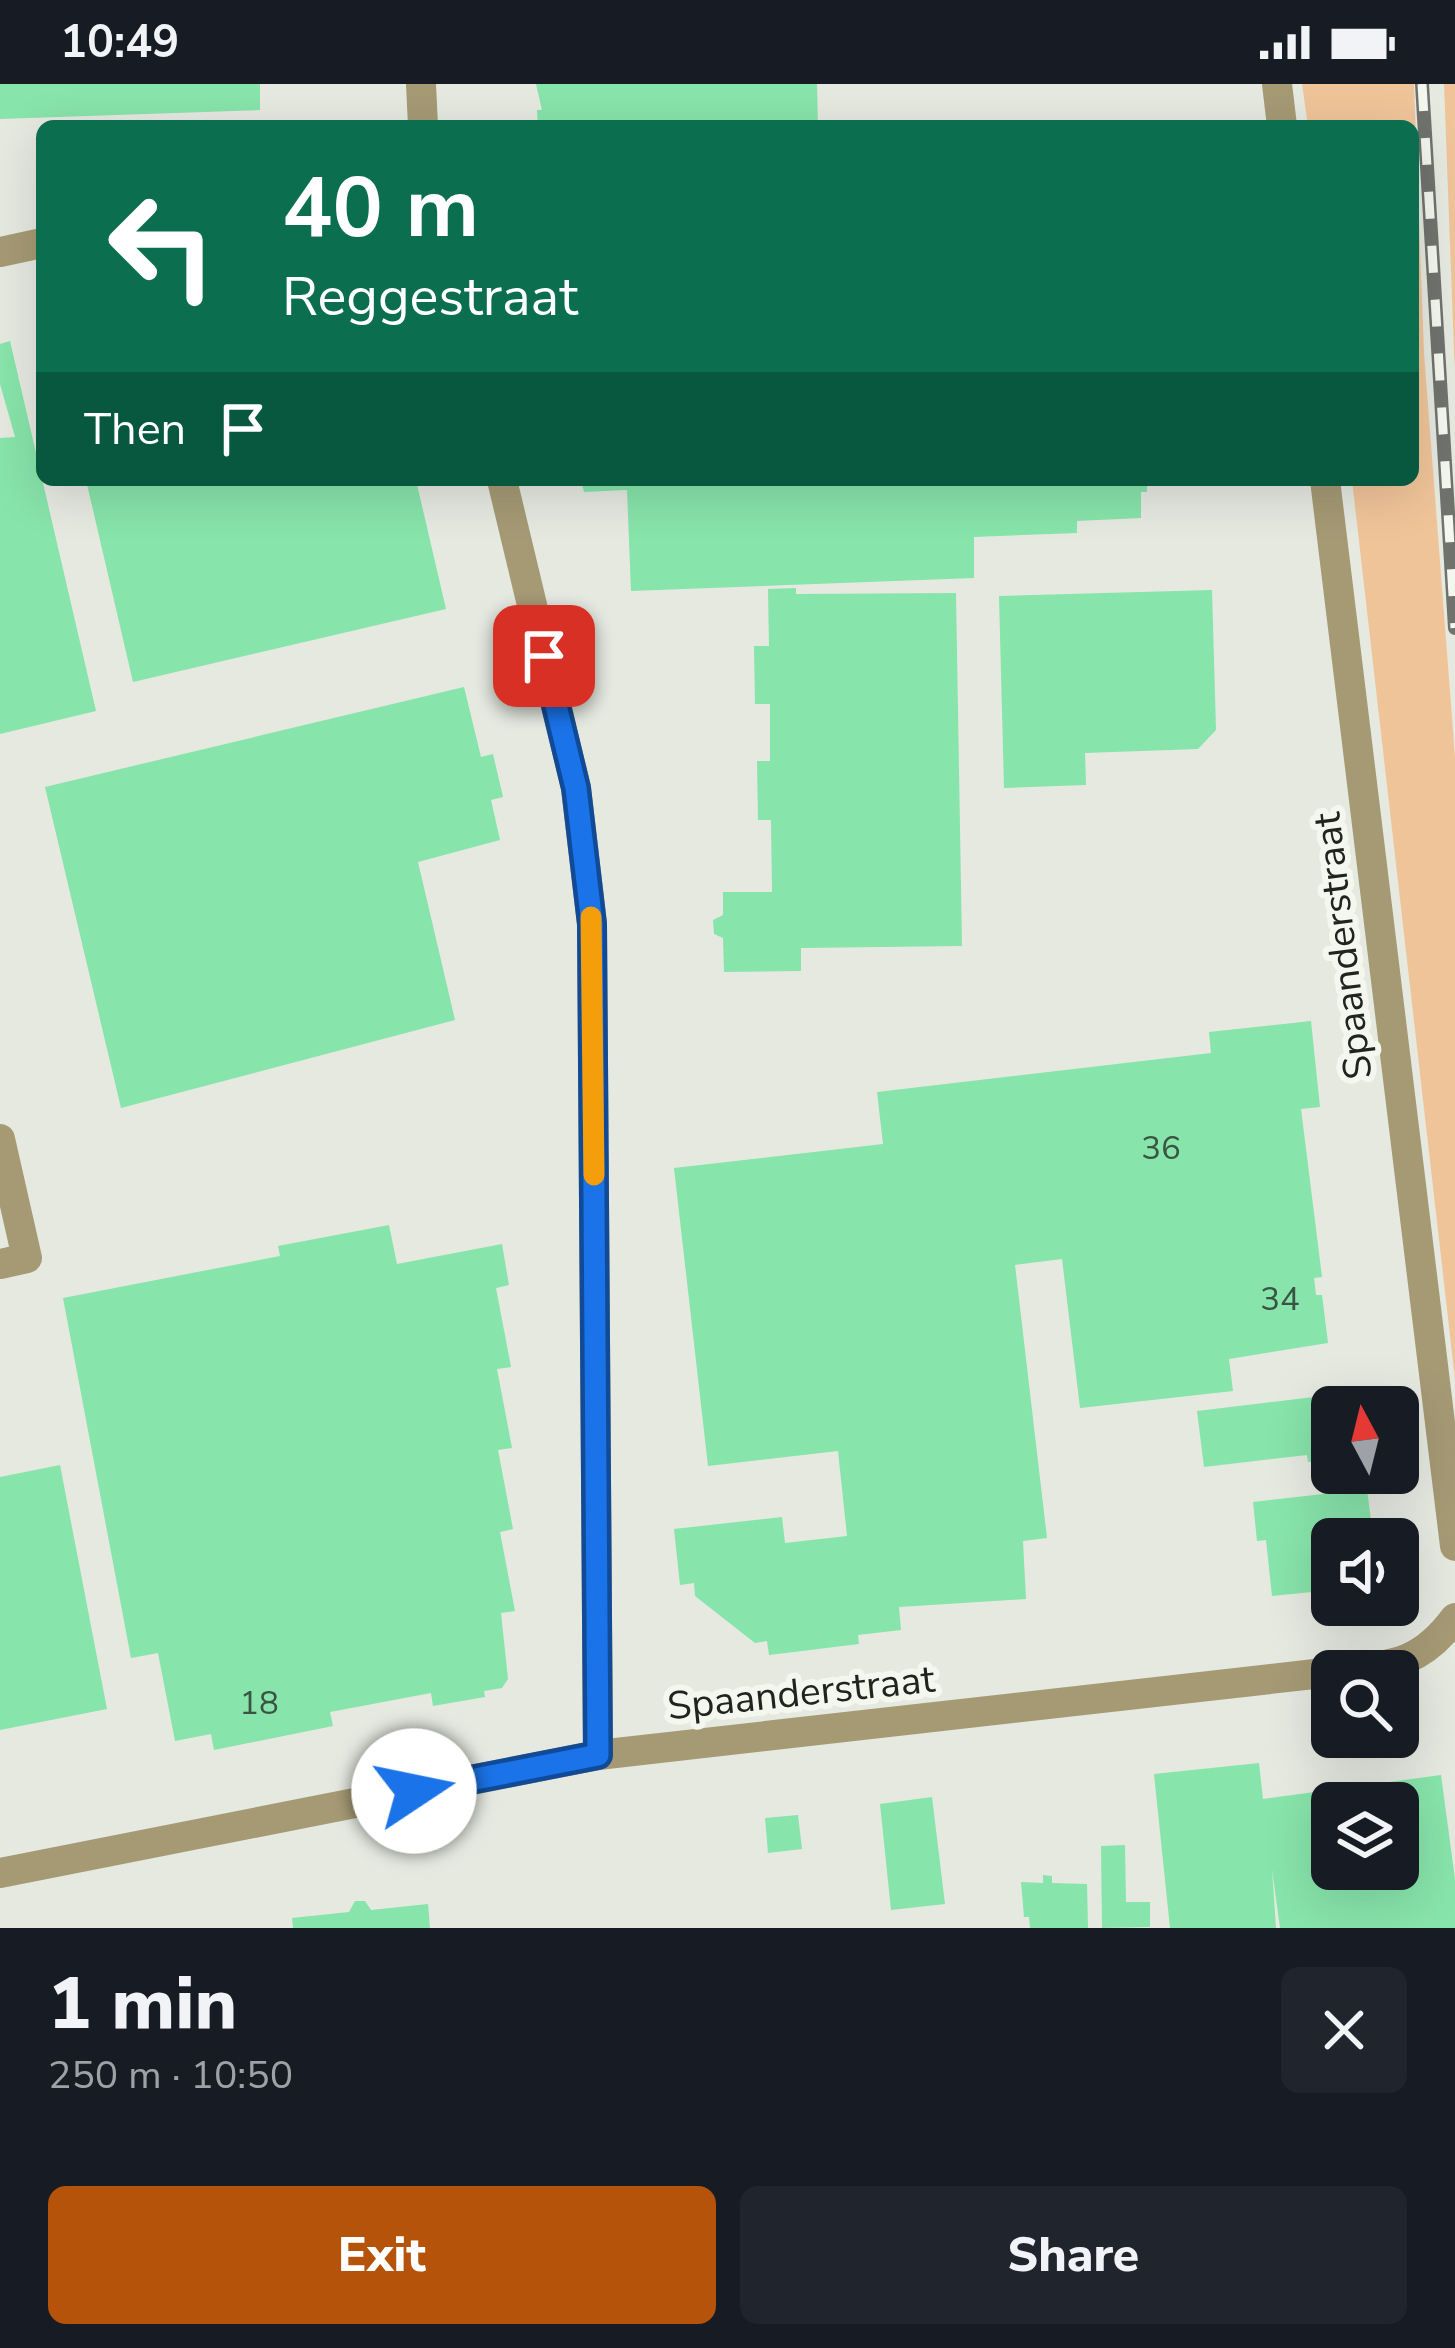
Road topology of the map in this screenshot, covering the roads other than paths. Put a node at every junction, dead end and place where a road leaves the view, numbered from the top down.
1 (421, 84) edge
2 (1277, 84) edge
3 (423, 120) edge
4 (1281, 120) edge
5 (36, 244) edge
6 (0, 253) edge
7 (503, 486) edge
8 (1326, 486) edge
9 (0, 1139) edge
10 (0, 1264) edge
11 (1455, 1546) edge
12 (1455, 1618) edge
13 (1419, 1654) edge
14 (1311, 1674) edge
15 (598, 1755) junction
16 (0, 1873) edge

1 - 3 street
2 - 4 street
5 - 6 street
7 - 15 street
8 - 11 street, Spaanderstraat
9 - 10 street
12 - 13 street, Spaanderstraat
14 - 15 street, Spaanderstraat
15 - 16 street, Spaanderstraat

